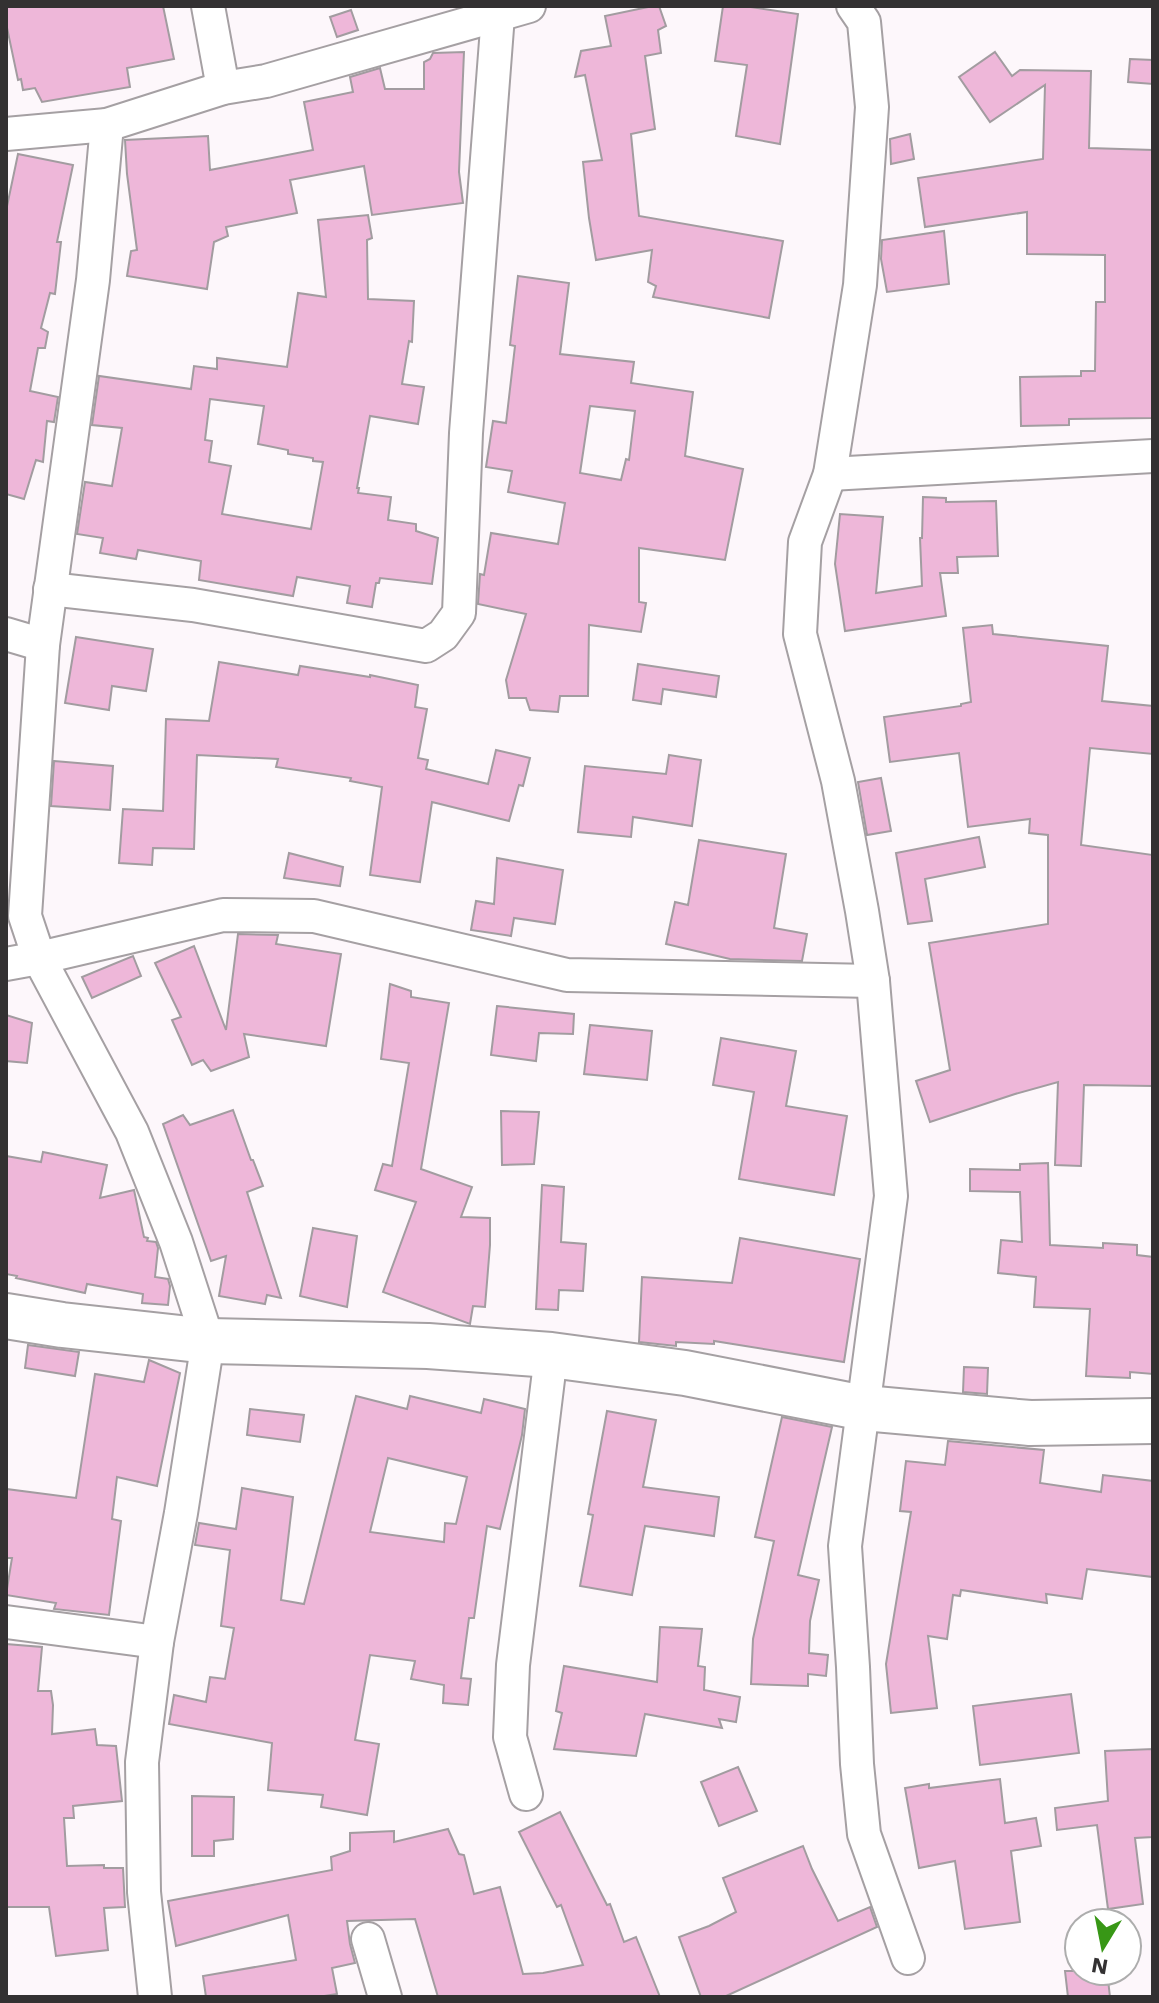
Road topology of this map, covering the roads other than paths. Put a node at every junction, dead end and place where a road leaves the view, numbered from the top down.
1 (208, 6) edge
2 (529, 6) edge
3 (853, 6) edge
4 (498, 15) junction
5 (223, 88) junction
6 (107, 125) junction
7 (6, 134) edge
8 (1153, 456) edge
9 (830, 474) junction
10 (50, 589) junction
11 (6, 634) edge
12 (43, 645) junction
13 (39, 958) junction
14 (6, 964) edge
15 (873, 981) junction
16 (6, 1316) edge
17 (208, 1341) junction
18 (551, 1355) junction
19 (864, 1408) junction
20 (1153, 1421) edge
21 (6, 1622) edge
22 (157, 1642) junction
23 (526, 1794) dead end
24 (368, 1939) dead end
25 (908, 1958) dead end
26 (155, 1997) edge
27 (385, 1997) edge

1 - 5 street
2 - 4 street
3 - 9 street
4 - 5 street
4 - 10 street
5 - 6 street
6 - 7 street
6 - 10 street
8 - 9 street
9 - 15 street
10 - 12 street
11 - 12 street
12 - 13 street
13 - 14 street
13 - 15 street
13 - 17 street
15 - 19 street
16 - 17 street
17 - 18 street
17 - 22 street
18 - 19 street
18 - 23 street
19 - 20 street
19 - 25 street
21 - 22 street
22 - 26 street
24 - 27 street

